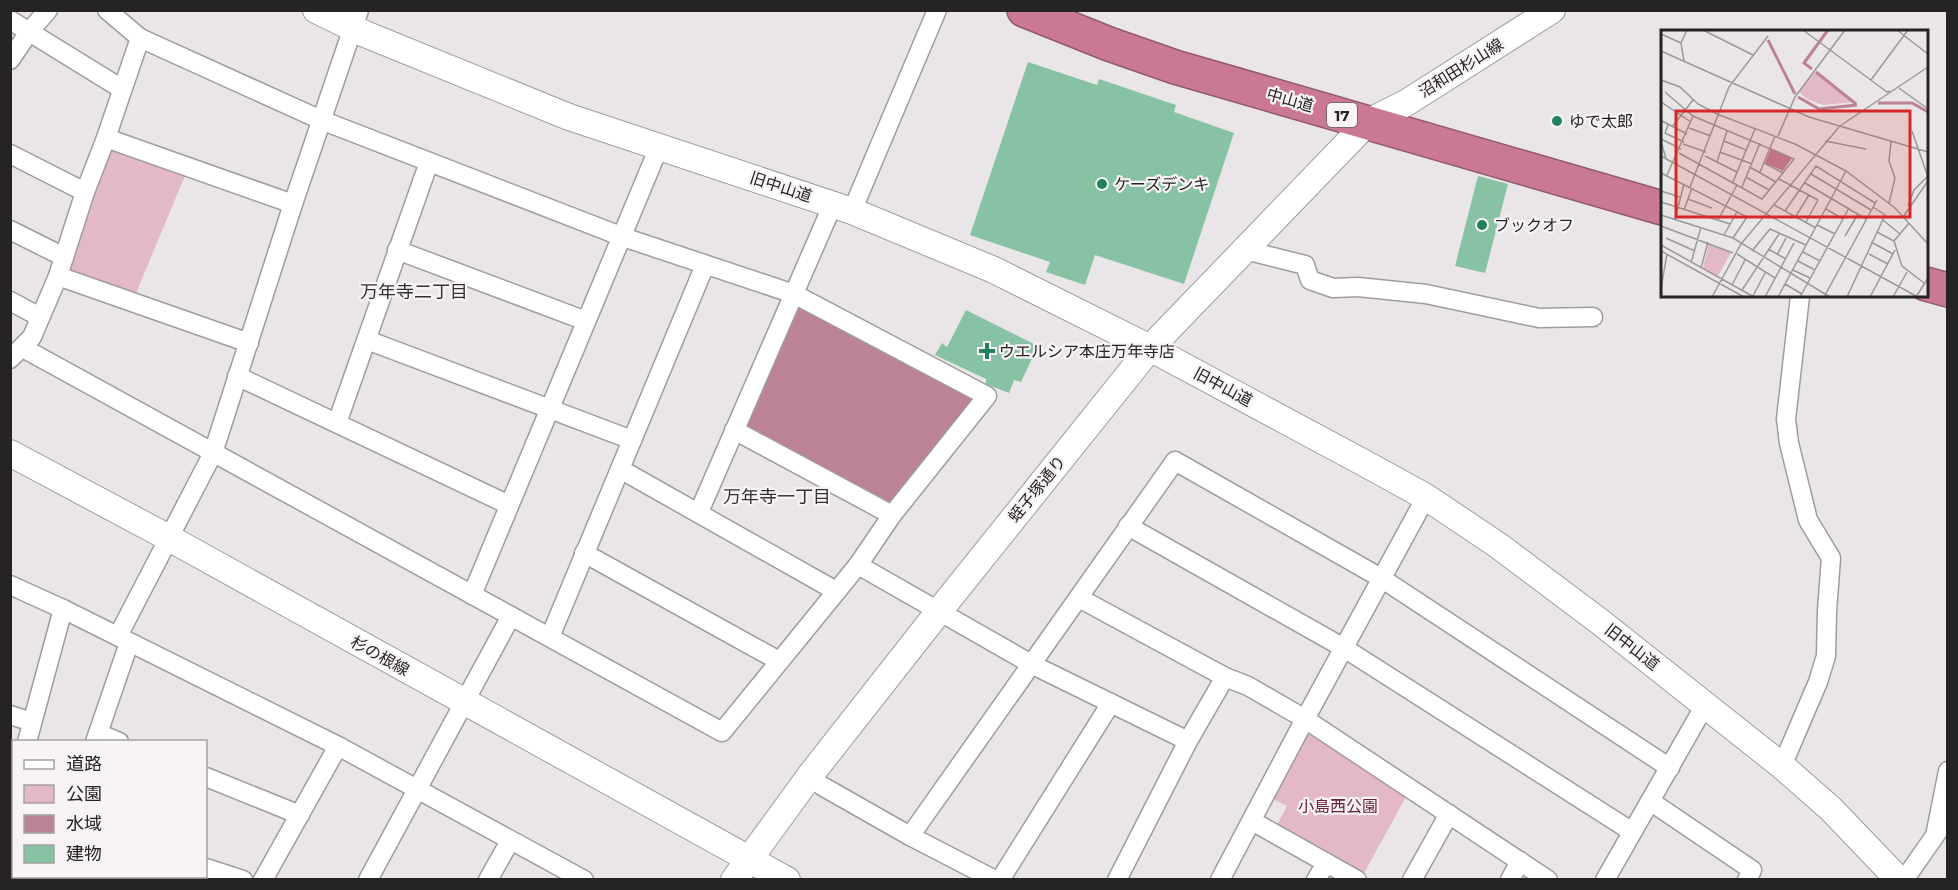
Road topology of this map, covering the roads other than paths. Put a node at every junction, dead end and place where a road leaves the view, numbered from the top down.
1 (48, 10) edge
2 (107, 10) edge
3 (316, 10) edge
4 (937, 10) edge
5 (1024, 10) edge
6 (1551, 10) edge
7 (356, 19) edge
8 (10, 20) edge
9 (29, 32) junction
10 (140, 38) junction
11 (10, 60) edge
12 (122, 89) junction
13 (321, 120) junction
14 (1368, 122) junction
15 (106, 138) junction
16 (659, 147) junction
17 (10, 154) edge
18 (429, 162) junction
19 (85, 192) junction
20 (293, 204) junction
21 (843, 207) junction
22 (1661, 208) edge
23 (10, 230) edge
24 (623, 237) junction
25 (397, 250) junction
26 (1245, 250) junction
27 (64, 257) junction
28 (705, 265) junction
29 (58, 276) junction
30 (1928, 285) edge
31 (1947, 290) edge
32 (794, 294) junction
33 (1800, 297) edge
34 (10, 301) edge
35 (40, 316) junction
36 (1593, 317) dead end
37 (586, 321) junction
38 (367, 340) junction
39 (249, 343) junction
40 (1150, 348) junction
41 (17, 353) edge
42 (237, 376) junction
43 (550, 408) junction
44 (337, 423) junction
45 (734, 430) junction
46 (632, 440) junction
47 (10, 453) edge
48 (213, 453) junction
49 (620, 469) junction
50 (1426, 497) junction
51 (509, 505) junction
52 (699, 512) junction
53 (892, 515) junction
54 (1128, 526) junction
55 (169, 538) junction
56 (584, 553) junction
57 (858, 565) junction
58 (1381, 578) junction
59 (10, 585) edge
60 (836, 591) junction
61 (472, 595) junction
62 (1079, 598) junction
63 (63, 609) junction
64 (940, 610) junction
65 (511, 616) junction
66 (550, 637) junction
67 (123, 639) junction
68 (1344, 648) junction
69 (779, 661) junction
70 (1033, 665) junction
71 (1225, 677) junction
72 (464, 703) junction
73 (1111, 703) junction
74 (1705, 705) junction
75 (10, 715) edge
76 (1305, 719) junction
77 (32, 722) junction
78 (97, 737) edge
79 (27, 740) edge
80 (114, 740) edge
81 (1188, 741) junction
82 (338, 747) junction
83 (1782, 766) junction
84 (1670, 768) junction
85 (1947, 771) edge
86 (207, 777) edge
87 (822, 786) dead end
88 (417, 788) junction
89 (1650, 801) junction
90 (1449, 814) junction
91 (300, 815) junction
92 (1947, 817) edge
93 (1252, 821) junction
94 (1631, 831) junction
95 (910, 836) junction
96 (1935, 836) junction
97 (510, 841) junction
98 (750, 860) junction
99 (1520, 861) junction
100 (1326, 863) junction
101 (207, 868) edge
102 (243, 879) edge
103 (263, 879) edge
104 (368, 879) edge
105 (488, 879) edge
106 (584, 879) edge
107 (734, 879) edge
108 (787, 879) edge
109 (995, 879) edge
110 (1000, 879) edge
111 (1118, 879) edge
112 (1220, 879) edge
113 (1316, 879) edge
114 (1357, 879) edge
115 (1412, 879) edge
116 (1510, 879) edge
117 (1548, 879) edge
118 (1605, 879) edge
119 (1747, 879) edge
120 (1899, 879) edge
121 (1904, 879) edge

1 - 9 street
2 - 10 street
3 - 7 main road, 旧中山道
4 - 21 street
5 - 14 highway, 中山道 / 17
6 - 14 main road, 沼和田杉山線
7 - 13 street
7 - 16 main road, 旧中山道
8 - 9 street
9 - 11 street
9 - 12 street
10 - 12 street
10 - 13 street
12 - 15 street
13 - 18 street
13 - 20 street
14 - 22 highway, 中山道 / 17
14 - 26 main road, 蛭子塚通り
15 - 19 street
15 - 20 street
16 - 21 main road, 旧中山道
16 - 24 street
17 - 19 street
18 - 24 street
18 - 25 street
19 - 27 street
20 - 39 street
21 - 32 street
21 - 40 main road, 旧中山道
23 - 27 street
24 - 28 street
24 - 37 street
25 - 37 street
25 - 38 street
26 - 36 street
26 - 40 main road, 蛭子塚通り
27 - 29 street
28 - 32 street
28 - 46 street
29 - 35 street
29 - 39 street
30 - 31 highway
32 - 45 street
32 - 53 street
33 - 83 street
34 - 35 street
35 - 41 street
37 - 43 street
38 - 43 street
38 - 44 street
39 - 42 street
40 - 50 main road, 旧中山道
40 - 64 main road, 蛭子塚通り
41 - 48 street
42 - 44 street
42 - 48 street
43 - 46 street
43 - 51 street
44 - 51 street
45 - 52 street
45 - 53 street
46 - 49 street
47 - 55 main road, 杉の根線
48 - 55 street
48 - 61 street
49 - 52 street
49 - 56 street
50 - 58 street
50 - 74 main road, 旧中山道
51 - 61 street
52 - 60 street
53 - 57 street
54 - 58 street
54 - 62 street
54 - 68 street
55 - 67 street
55 - 72 main road, 杉の根線
56 - 66 street
56 - 69 street
57 - 60 street
57 - 64 street
58 - 68 street
58 - 84 street
59 - 63 street
60 - 69 street
61 - 65 street
62 - 70 street
62 - 71 street
63 - 67 street
63 - 77 street
64 - 70 street
64 - 98 main road, 蛭子塚通り
65 - 66 street
65 - 72 street
66 - 69 street
67 - 78 street
67 - 82 street
68 - 76 street
68 - 94 street
70 - 73 street
70 - 95 street
71 - 76 street
71 - 81 street
72 - 88 street
72 - 98 main road, 杉の根線
73 - 81 street
73 - 110 street
74 - 83 main road, 旧中山道
74 - 84 street
75 - 77 street
76 - 90 street
76 - 93 street
77 - 79 street
78 - 80 street
81 - 111 street
82 - 88 street
82 - 91 street
83 - 120 main road, 旧中山道
84 - 89 street
85 - 96 street
86 - 91 street
87 - 95 street
88 - 97 street
88 - 104 street
89 - 94 street
89 - 119 street
90 - 99 street
90 - 115 street
91 - 103 street
92 - 96 street
93 - 100 street
93 - 112 street
94 - 118 street
95 - 109 street
96 - 121 street
97 - 105 street
97 - 106 street
98 - 107 main road, 蛭子塚通り
98 - 108 main road, 杉の根線
99 - 116 street
99 - 117 street
100 - 113 street
100 - 114 street
101 - 102 street

